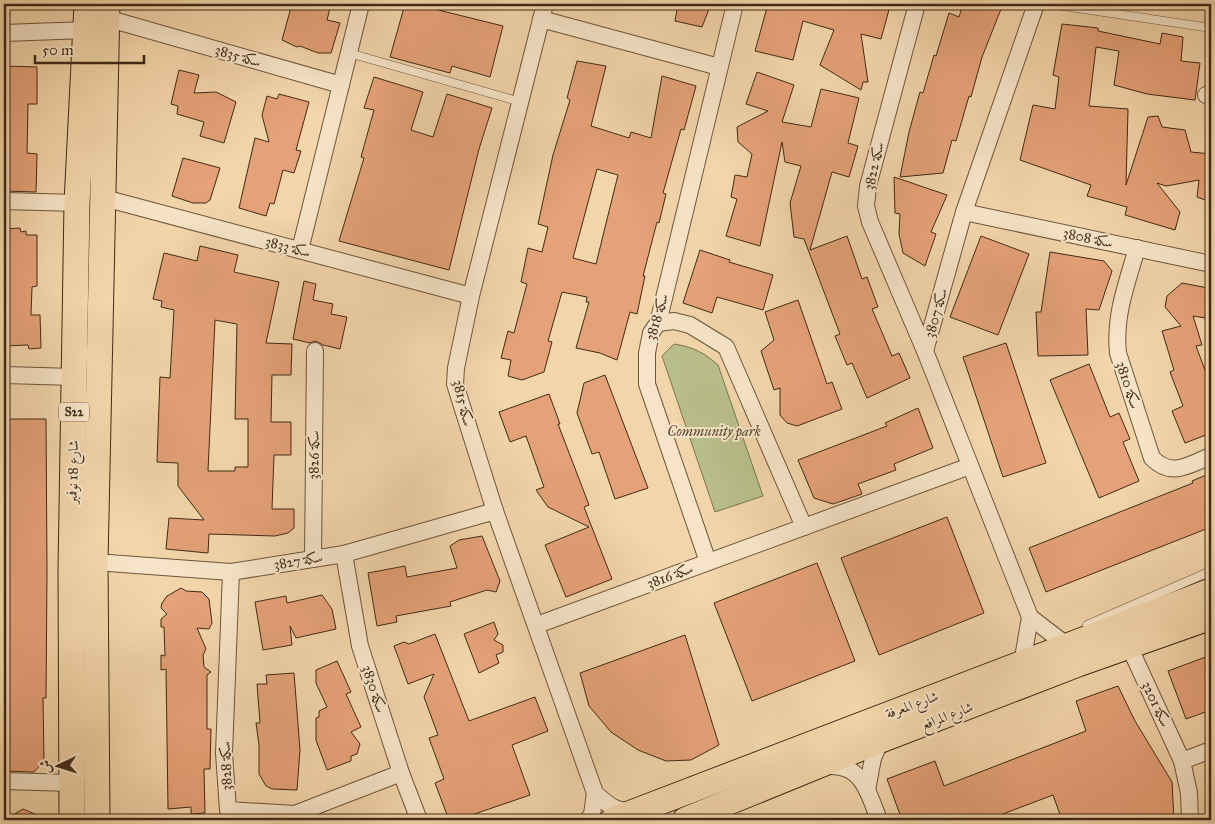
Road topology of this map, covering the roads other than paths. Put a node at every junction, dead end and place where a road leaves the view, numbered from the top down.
1 (361, 4) edge
2 (735, 4) edge
3 (917, 4) edge
4 (1036, 4) edge
5 (1050, 4) edge
6 (543, 12) edge
7 (97, 14) edge
8 (1211, 28) edge
9 (4, 34) edge
10 (349, 53) junction
11 (718, 67) junction
12 (341, 85) junction
13 (521, 102) junction
14 (104, 198) junction
15 (4, 201) edge
16 (77, 204) junction
17 (964, 212) junction
18 (1137, 248) junction
19 (300, 250) junction
20 (1211, 264) edge
21 (471, 296) junction
22 (658, 323) junction
23 (315, 351) dead end
24 (925, 351) junction
25 (4, 376) edge
26 (75, 377) junction
27 (1211, 456) edge
28 (970, 466) junction
29 (495, 512) junction
30 (804, 527) junction
31 (344, 554) junction
32 (313, 559) junction
33 (95, 562) junction
34 (708, 562) junction
35 (1211, 571) edge
36 (231, 572) junction
37 (1211, 590) edge
38 (1030, 618) junction
39 (1207, 622) edge
40 (537, 625) junction
41 (1069, 637) junction
42 (1130, 646) junction
43 (1022, 664) junction
44 (881, 740) junction
45 (1211, 750) edge
46 (1182, 761) junction
47 (819, 765) junction
48 (401, 773) junction
49 (4, 781) edge
50 (71, 783) junction
51 (867, 790) junction
52 (595, 793) junction
53 (638, 811) junction
54 (72, 820) edge
55 (97, 820) edge
56 (419, 820) edge
57 (588, 820) edge
58 (613, 820) edge
59 (685, 820) edge
60 (879, 820) edge
61 (1190, 820) edge

1 - 10 street
2 - 11 street, سكة 3818
3 - 24 street, سكة 3822
4 - 17 street, سكة 3807
5 - 8 lane
6 - 11 street
6 - 13 street, سكة 3815
7 - 9 street, سكة 3835
7 - 12 street, سكة 3835
7 - 14 main road, شارع 18 نوفمبر / S22
7 - 16 main road, شارع 18 نوفمبر / S22
10 - 12 street
10 - 13 lane
11 - 22 street, سكة 3818
12 - 19 street
13 - 21 street, سكة 3815
14 - 19 street, سكة 3833
14 - 33 main road, شارع 18 نوفمبر / S22
15 - 16 street
16 - 26 main road, شارع 18 نوفمبر / S22
17 - 18 street, سكة 3808
17 - 24 street, سكة 3807
18 - 20 street, سكة 3808
18 - 27 street, سكة 3810
19 - 21 street, سكة 3833
21 - 29 street, سكة 3815
22 - 30 street
22 - 34 street, سكة 3818
23 - 32 street, سكة 3826
24 - 28 street, سكة 3807
25 - 26 street
26 - 50 main road, شارع 18 نوفمبر / S22
28 - 30 street, سكة 3816
28 - 38 street, سكة 3807
29 - 31 street, سكة 3827
29 - 40 street, سكة 3815
30 - 34 street, سكة 3816
31 - 32 street, سكة 3827
31 - 48 street, سكة 3830
32 - 36 street, سكة 3827
33 - 36 street, سكة 3827
33 - 55 main road, شارع 18 نوفمبر / S22
34 - 40 street, سكة 3816
35 - 41 lane
36 - 48 street, سكة 3828
37 - 41 main road, شارع المعرفة
38 - 41 street
38 - 43 street
39 - 42 main road, شارع المرافع
40 - 52 street, سكة 3815
41 - 43 main road, شارع المعرفة
42 - 44 main road, شارع المرافع
42 - 46 street, سكة 3201
43 - 53 main road, شارع المعرفة
44 - 47 main road, شارع المرافع
44 - 51 street
45 - 46 street
46 - 61 street, سكة 3201
47 - 51 street
47 - 59 main road, شارع المرافع
48 - 56 street, سكة 3830
49 - 50 street
50 - 54 main road, شارع 18 نوفمبر / S22
51 - 60 street
52 - 53 street
52 - 57 street
53 - 58 main road, شارع المعرفة

